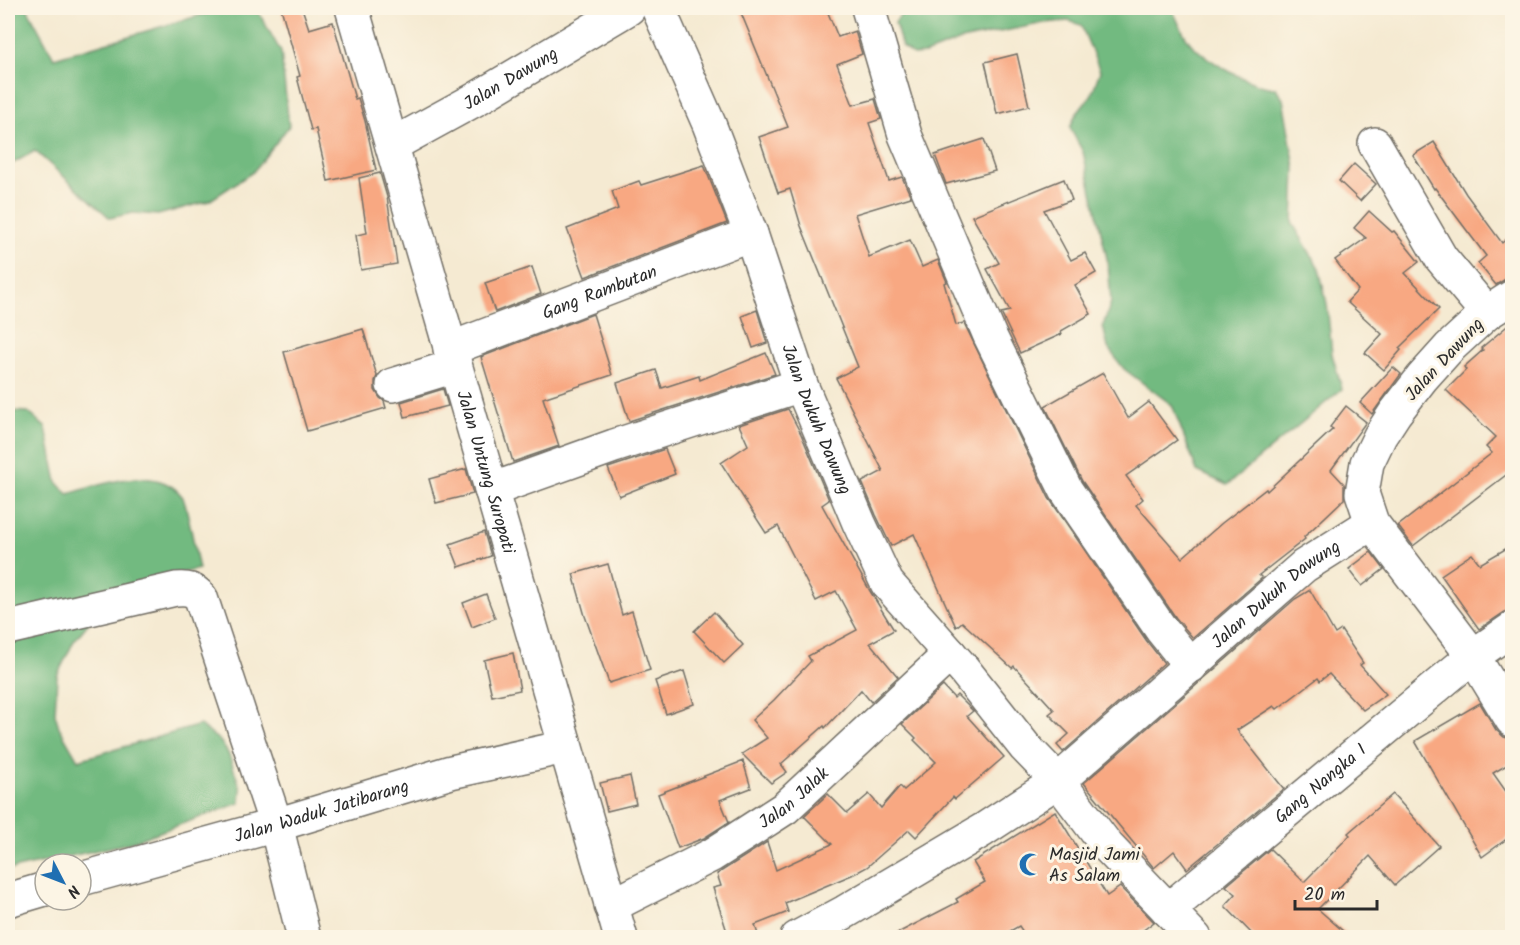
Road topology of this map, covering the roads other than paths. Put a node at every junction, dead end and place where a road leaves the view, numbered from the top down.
1 (352, 8) edge
2 (629, 8) edge
3 (657, 8) edge
4 (868, 8) edge
5 (1375, 144) dead end
6 (392, 146) junction
7 (751, 234) junction
8 (1500, 305) edge
9 (453, 358) junction
10 (393, 385) dead end
11 (801, 385) junction
12 (491, 490) junction
13 (1372, 523) junction
14 (8, 628) edge
15 (1512, 629) edge
16 (950, 654) junction
17 (1473, 656) junction
18 (1191, 666) junction
19 (1512, 720) edge
20 (565, 747) junction
21 (1058, 781) junction
22 (276, 825) junction
23 (93, 876) edge
24 (33, 893) edge
25 (8, 900) edge
26 (612, 906) junction
27 (1182, 929) edge
28 (304, 938) edge
29 (621, 938) edge
30 (797, 938) edge

1 - 6 street, Jalan Untung Suropati
2 - 6 street, Jalan Dawung
3 - 7 street, Jalan Dukuh Dawung
4 - 18 street
5 - 8 street, Jalan Dawung
6 - 9 street, Jalan Untung Suropati
7 - 9 street, Gang Rambutan
7 - 11 street, Jalan Dukuh Dawung
8 - 13 street, Jalan Dawung
9 - 10 street, Gang Rambutan
9 - 12 street, Jalan Untung Suropati
11 - 12 street
11 - 16 street, Jalan Dukuh Dawung
12 - 20 street, Jalan Untung Suropati
13 - 17 street
13 - 18 street, Jalan Dukuh Dawung
14 - 22 street
15 - 17 street
16 - 21 street, Jalan Dukuh Dawung
16 - 26 street, Jalan Jalak
17 - 19 street
17 - 27 street, Gang Nangka I
18 - 21 street, Jalan Dukuh Dawung
20 - 22 street, Jalan Waduk Jatibarang
20 - 26 street, Jalan Untung Suropati
21 - 27 street, Jalan Dukuh Dawung
21 - 30 street, Jalan Dukuh Dawung
22 - 23 street, Jalan Waduk Jatibarang
22 - 28 street
24 - 25 street
26 - 29 street, Jalan Untung Suropati

